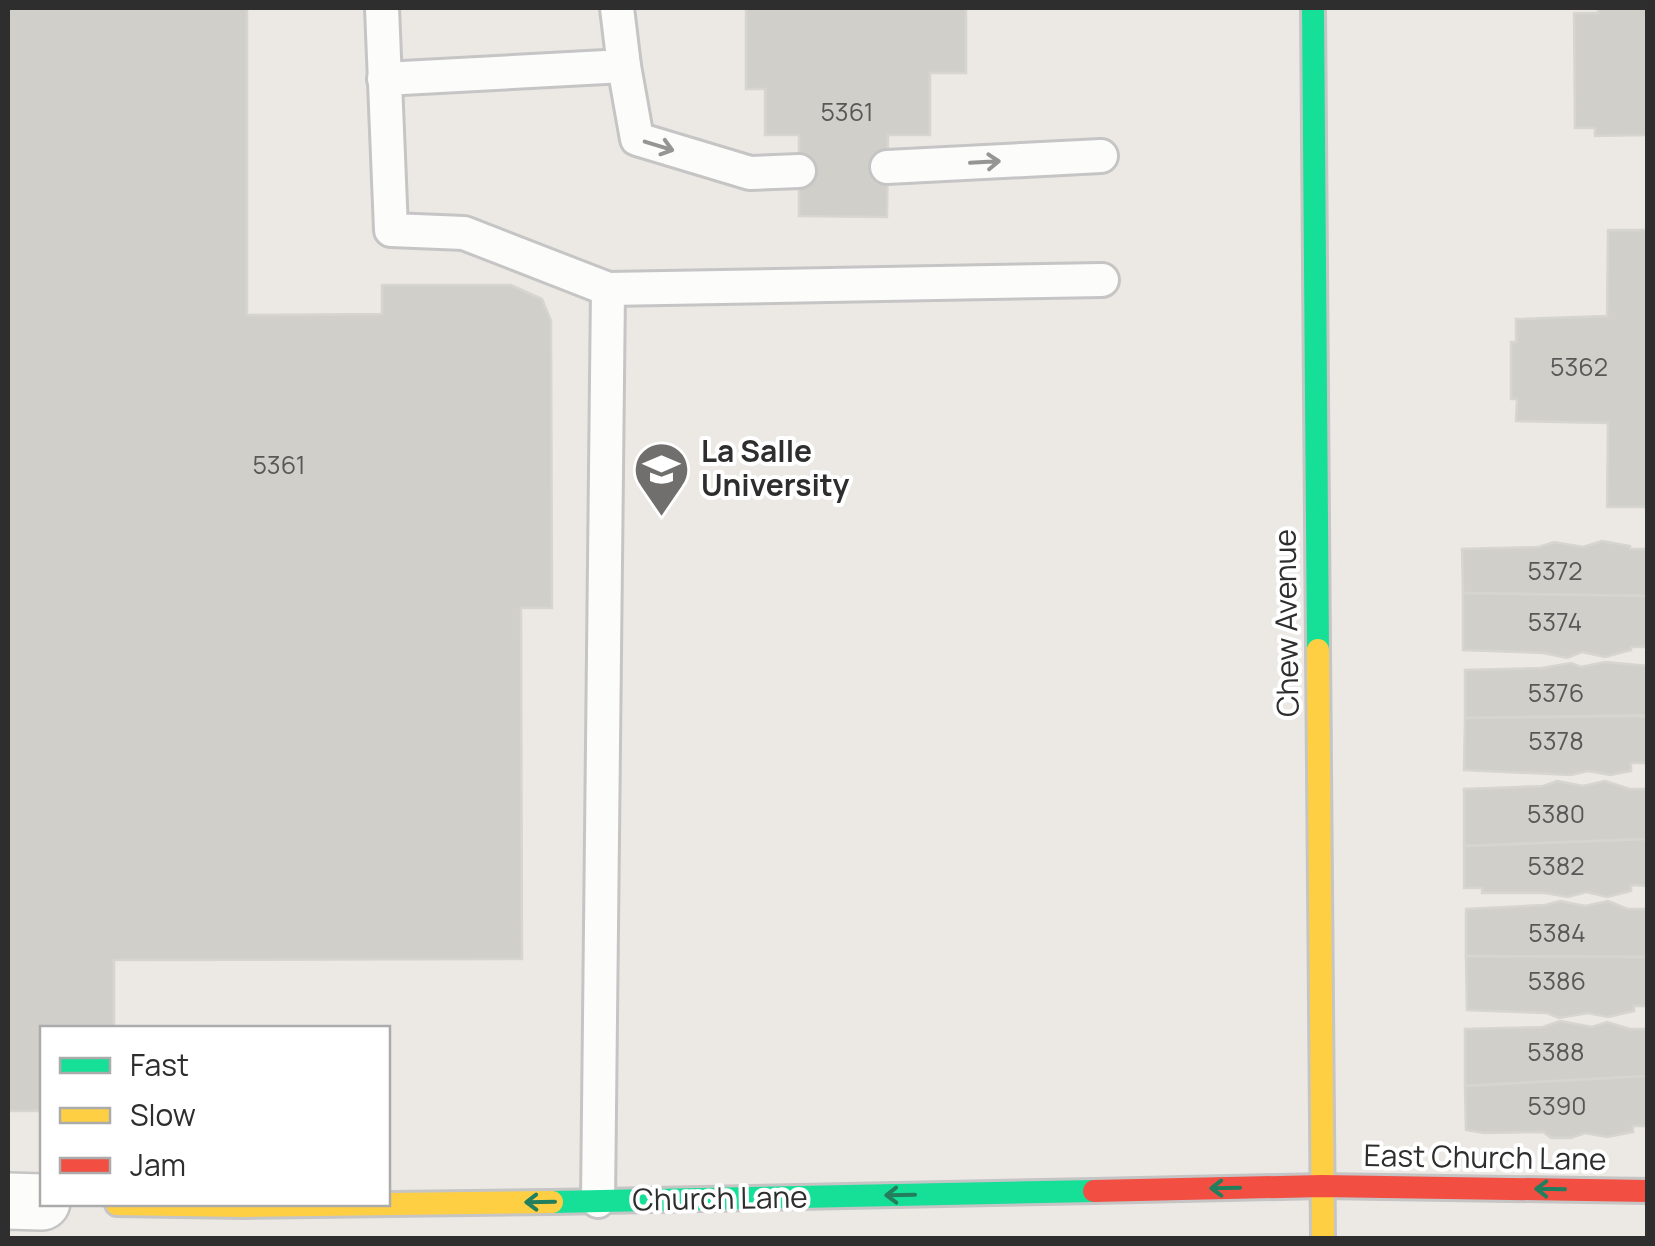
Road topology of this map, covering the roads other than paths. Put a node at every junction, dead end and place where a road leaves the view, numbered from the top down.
1 (382, 8) edge
2 (617, 8) edge
3 (1312, 8) edge
4 (624, 66) junction
5 (384, 79) junction
6 (1101, 156) dead end
7 (887, 167) dead end
8 (798, 171) dead end
9 (1102, 280) dead end
10 (608, 289) junction
11 (1322, 1186) junction
12 (1648, 1191) edge
13 (8, 1202) edge
14 (40, 1202) edge
15 (598, 1202) junction
16 (131, 1206) edge
17 (244, 1222) edge
18 (1322, 1238) edge

1 - 5 lane
2 - 4 lane
3 - 11 street, Chew Avenue
4 - 5 lane
4 -> 8 lane
5 - 10 lane
7 -> 6 lane
9 - 10 lane
10 - 15 lane
12 -> 11 street, East Church Lane
11 -> 15 street, Church Lane
11 - 18 street, Chew Avenue
13 - 14 street
15 -> 17 street, Church Lane
16 - 17 street, Church Lane

